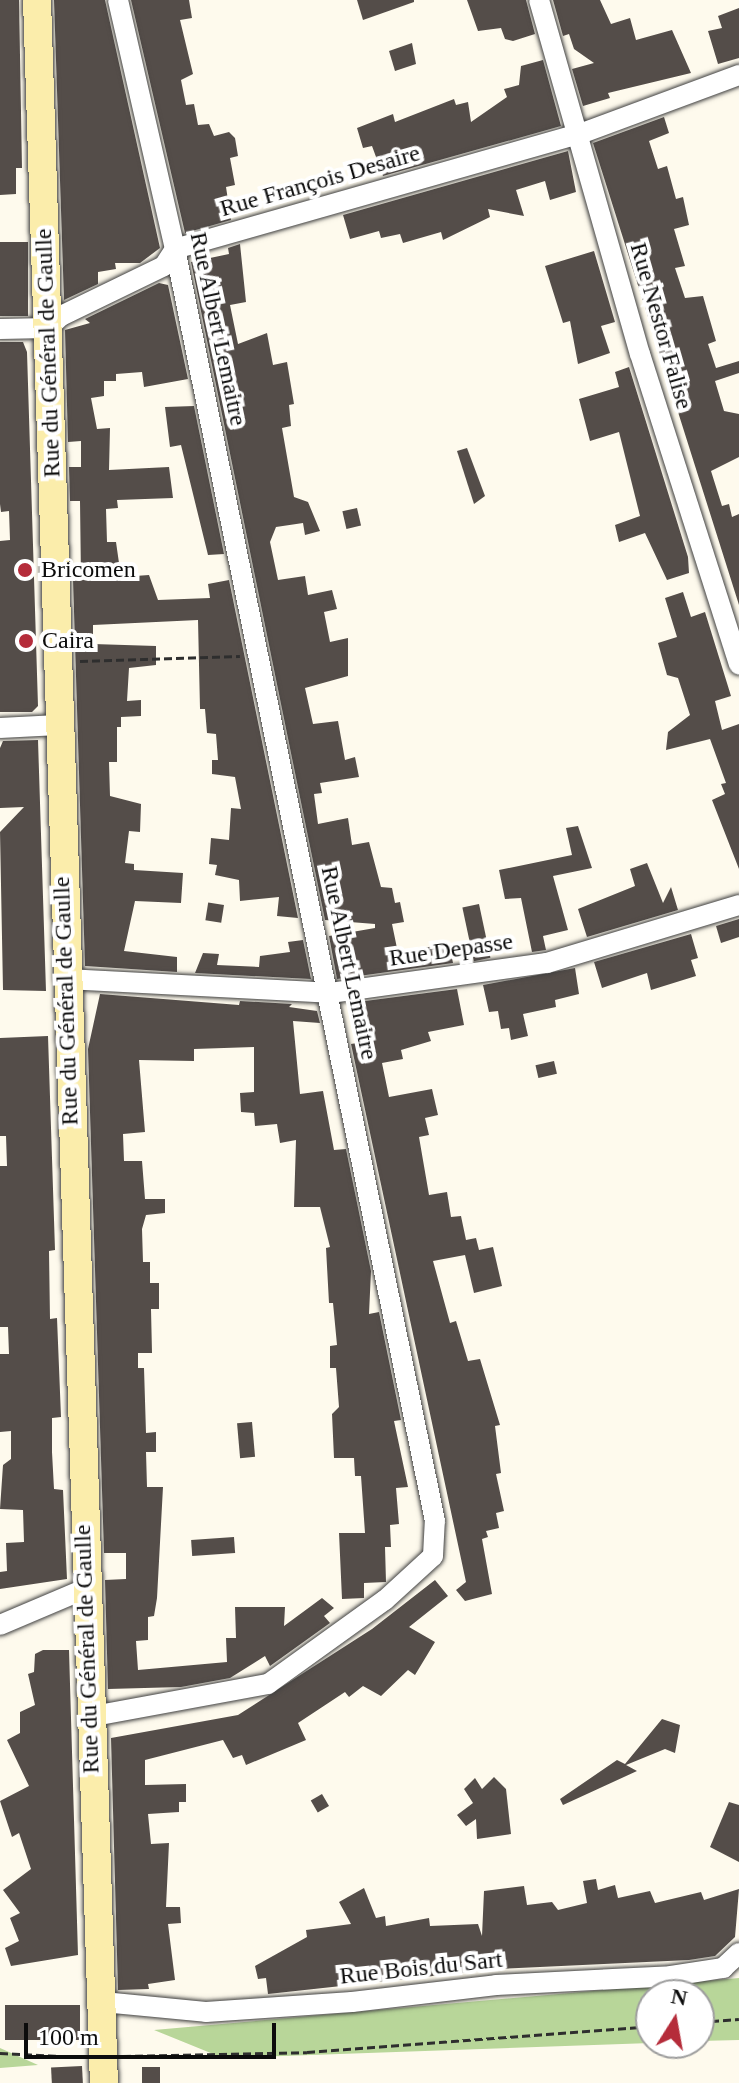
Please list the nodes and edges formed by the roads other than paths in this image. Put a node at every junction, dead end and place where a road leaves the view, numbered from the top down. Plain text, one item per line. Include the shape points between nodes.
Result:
1 (37, 0) edge
2 (118, 0) edge
3 (539, 0) edge
4 (739, 75) edge
5 (580, 134) junction
6 (175, 249) junction
7 (48, 328) junction
8 (0, 329) edge
9 (739, 665) edge
10 (58, 725) junction
11 (0, 728) edge
12 (739, 905) edge
13 (66, 979) junction
14 (330, 993) junction
15 (85, 1589) junction
16 (0, 1625) edge
17 (88, 1717) junction
18 (739, 1953) edge
19 (103, 2002) junction
20 (104, 2070) edge

1 - 7 main road, Rue du Général de Gaulle
2 - 6 street, Rue Albert Lemaitre
3 - 5 street, Rue Nestor Falise
4 - 5 street, Rue François Desaire
5 - 6 street, Rue François Desaire
5 - 9 street, Rue Nestor Falise via 640,354
6 - 7 street, Rue François Desaire via 164,266 61,316
6 - 14 street, Rue Albert Lemaitre
7 - 8 street
7 - 10 main road, Rue du Général de Gaulle
10 - 11 street
10 - 13 main road, Rue du Général de Gaulle
12 - 14 street, Rue Depasse via 547,963
13 - 14 street, Rue Depasse
13 - 15 main road, Rue du Général de Gaulle
14 - 17 street, Rue Albert Lemaitre via 435,1521 433,1556 385,1600 268,1684
15 - 16 street
15 - 17 main road, Rue du Général de Gaulle
17 - 19 main road, Rue du Général de Gaulle
18 - 19 street, Rue Bois du Sart via 723,1968 671,1976 496,1985 352,2002 206,2012
19 - 20 main road, Rue du Général de Gaulle

